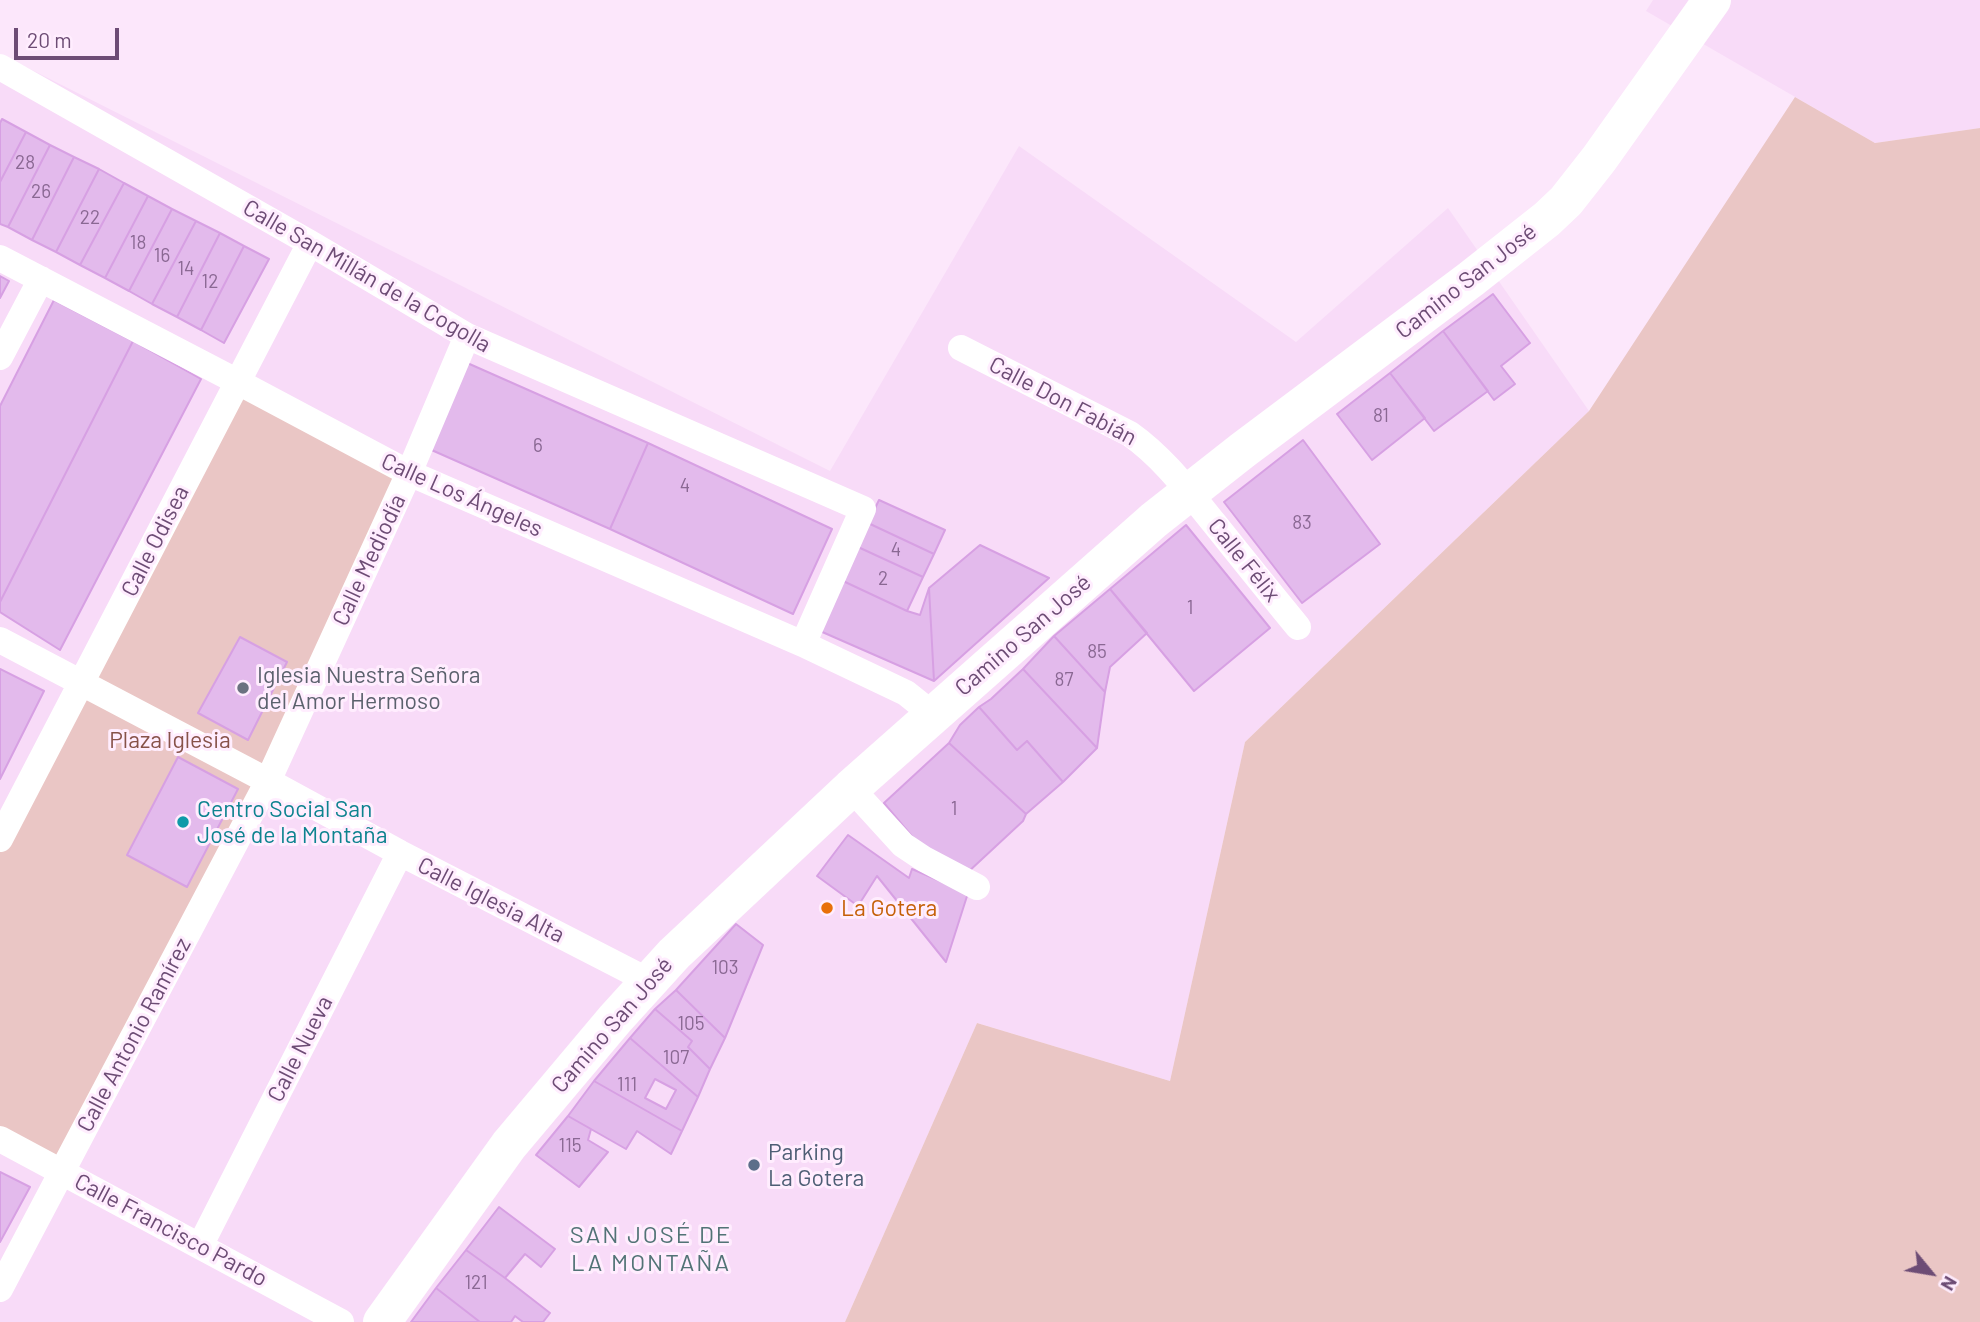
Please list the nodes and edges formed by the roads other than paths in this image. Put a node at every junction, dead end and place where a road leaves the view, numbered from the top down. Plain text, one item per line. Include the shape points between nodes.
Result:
1 (1712, 0) edge
2 (0, 67) edge
3 (310, 243) junction
4 (0, 258) edge
5 (41, 279) junction
6 (467, 336) junction
7 (961, 348) dead end
8 (0, 357) edge
9 (238, 382) junction
10 (409, 474) junction
11 (1189, 492) junction
12 (1298, 627) dead end
13 (0, 640) edge
14 (803, 644) junction
15 (82, 683) junction
16 (931, 716) junction
17 (268, 781) junction
18 (851, 788) junction
19 (0, 839) edge
20 (400, 853) junction
21 (977, 887) dead end
22 (649, 981) junction
23 (0, 1139) edge
24 (62, 1171) junction
25 (201, 1246) junction
26 (0, 1289) edge
27 (341, 1322) edge
28 (382, 1322) edge

1 - 11 main road, Camino San José via 1600,159 1547,219
2 - 3 street, Calle San Millán de la Cogolla
3 - 6 street, Calle San Millán de la Cogolla
3 - 9 street, Calle Odisea
4 - 5 street, Calle Los Ángeles
5 - 8 street
5 - 9 street, Calle Los Ángeles
6 - 10 street, Calle Mediodía
6 - 14 street, Calle San Millán de la Cogolla via 863,509
7 - 11 street, Calle Don Fabián via 1130,433 1161,458
9 - 10 street, Calle Los Ángeles
9 - 15 street, Calle Odisea
10 - 14 street, Calle Los Ángeles
10 - 17 street, Calle Mediodía
11 - 12 street, Calle Félix
11 - 16 main road, Camino San José
13 - 15 street, Calle Iglesia Alta
14 - 16 street, Calle Los Ángeles via 906,693
15 - 17 street, Calle Iglesia Alta
15 - 19 street, Calle Odisea
16 - 18 main road, Camino San José
17 - 20 street, Calle Iglesia Alta
17 - 24 street, Calle Antonio Ramírez
18 - 21 street via 903,845
18 - 22 main road, Camino San José
20 - 22 street, Calle Iglesia Alta
20 - 25 street, Calle Nueva
22 - 28 main road, Camino San José via 509,1145
23 - 24 street, Calle Francisco Pardo
24 - 25 street, Calle Francisco Pardo
24 - 26 street, Calle Antonio Ramírez
25 - 27 street, Calle Francisco Pardo

